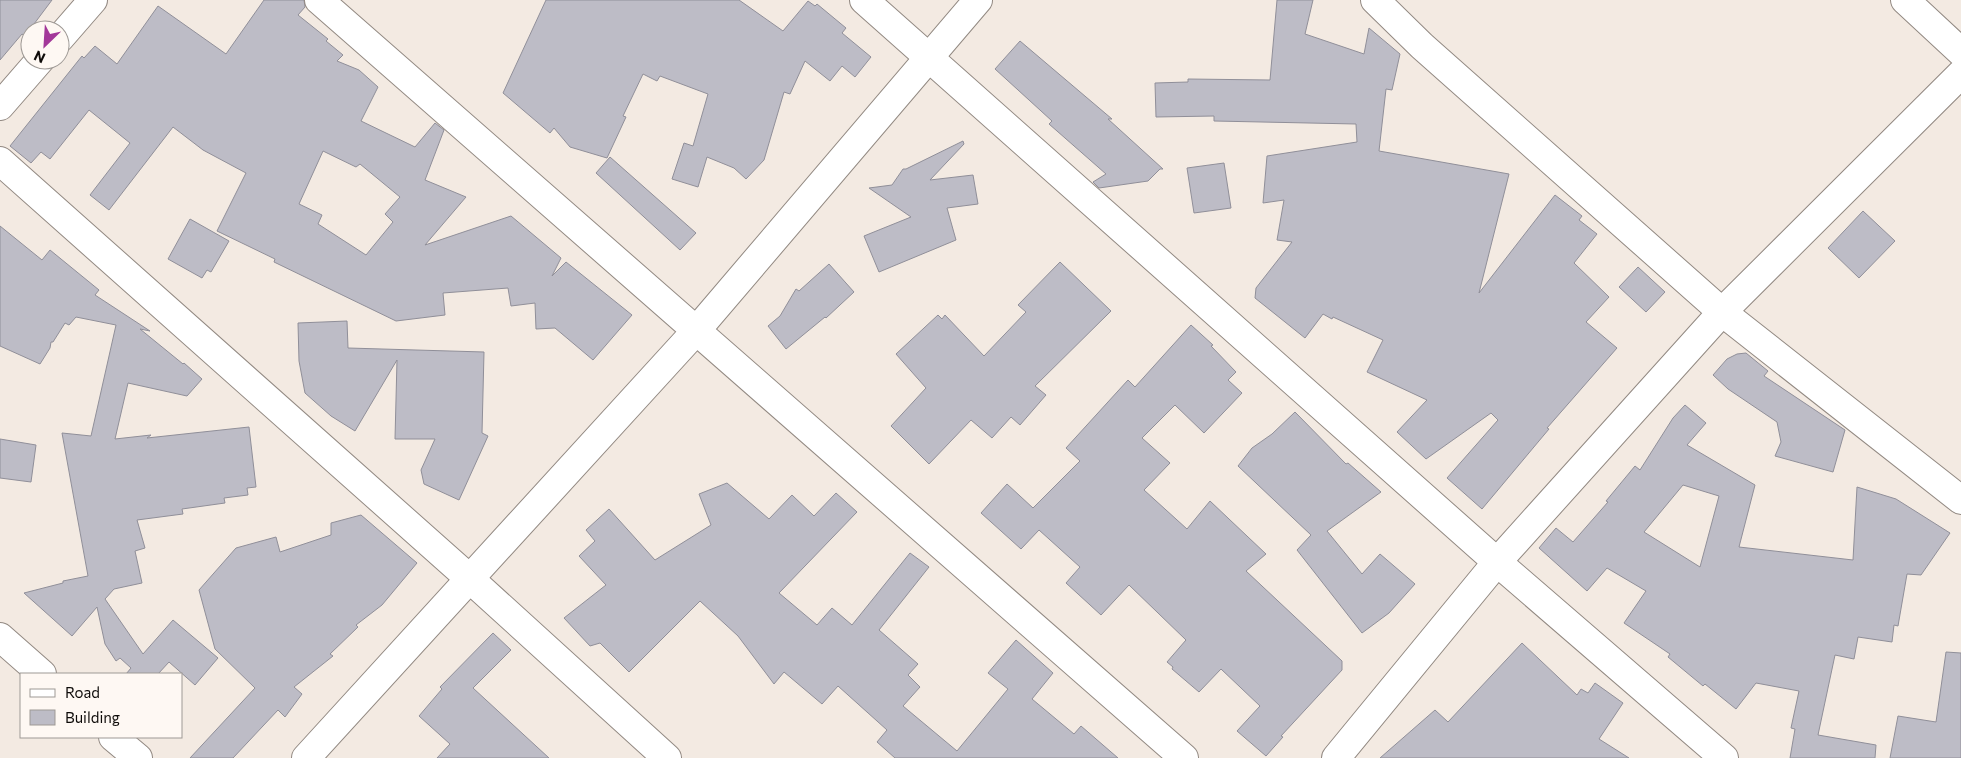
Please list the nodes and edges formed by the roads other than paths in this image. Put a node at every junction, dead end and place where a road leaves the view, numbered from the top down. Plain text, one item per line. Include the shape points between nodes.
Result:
1 (93, 0) edge
2 (319, 0) edge
3 (864, 0) edge
4 (978, 0) edge
5 (1375, 0) edge
6 (1905, 0) edge
7 (70, 26) edge
8 (1961, 52) edge
9 (928, 58) junction
10 (31, 70) edge
11 (1961, 74) edge
12 (0, 106) edge
13 (0, 161) edge
14 (1722, 312) junction
15 (695, 332) junction
16 (1961, 500) edge
17 (1497, 562) junction
18 (470, 578) junction
19 (0, 637) edge
20 (41, 673) edge
21 (114, 738) edge
22 (138, 758) edge
23 (306, 758) edge
24 (667, 758) edge
25 (1184, 758) edge
26 (1336, 758) edge
27 (1724, 758) edge

1 - 7 street
2 - 15 street
3 - 9 street
4 - 9 street
5 - 14 street via 1422,46
6 - 8 street
9 - 15 street
9 - 17 street
10 - 12 street
11 - 14 street
13 - 18 street
14 - 16 street
14 - 17 street
15 - 18 street
15 - 25 street
17 - 26 street
17 - 27 street
18 - 23 street
18 - 24 street
19 - 20 street
21 - 22 street

